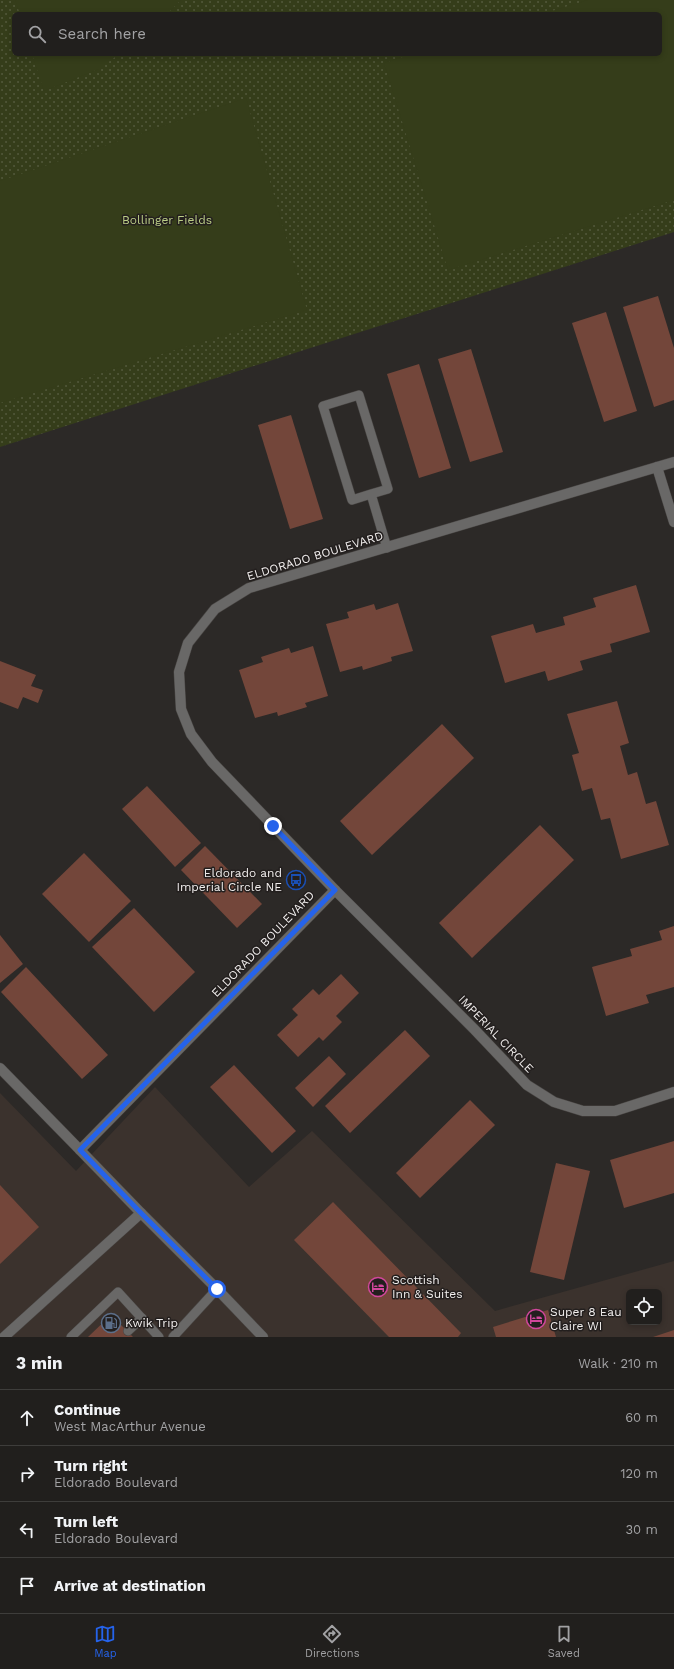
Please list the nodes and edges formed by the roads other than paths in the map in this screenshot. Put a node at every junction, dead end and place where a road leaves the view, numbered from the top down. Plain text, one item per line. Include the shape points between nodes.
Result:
1 (674, 462) edge
2 (657, 467) junction
3 (371, 494) junction
4 (674, 522) edge
5 (387, 548) junction
6 (335, 890) junction
7 (0, 1068) edge
8 (674, 1092) edge
9 (80, 1150) junction
10 (141, 1213) junction
11 (217, 1289) junction
12 (142, 1318) junction
13 (128, 1331) dead end
14 (157, 1336) edge
15 (4, 1337) edge
16 (71, 1337) edge
17 (173, 1337) edge
18 (263, 1337) edge

1 - 2 street, ELDORADO BOULEVARD
2 - 4 street
2 - 5 street, ELDORADO BOULEVARD
3 - 3 lane via 352,500 323,406 359,395 388,489
3 - 5 lane
5 - 6 street, ELDORADO BOULEVARD via 249,588 214,609 188,643 179,672 181,709 191,734 212,762
6 - 8 street, IMPERIAL CIRCLE via 527,1086 554,1102 583,1111 615,1110
6 - 9 street, ELDORADO BOULEVARD
7 - 9 street
9 - 10 street
10 - 11 street
10 - 15 street
11 - 17 lane
11 - 18 street
12 - 13 lane
12 - 14 lane
12 - 16 lane via 118,1292

